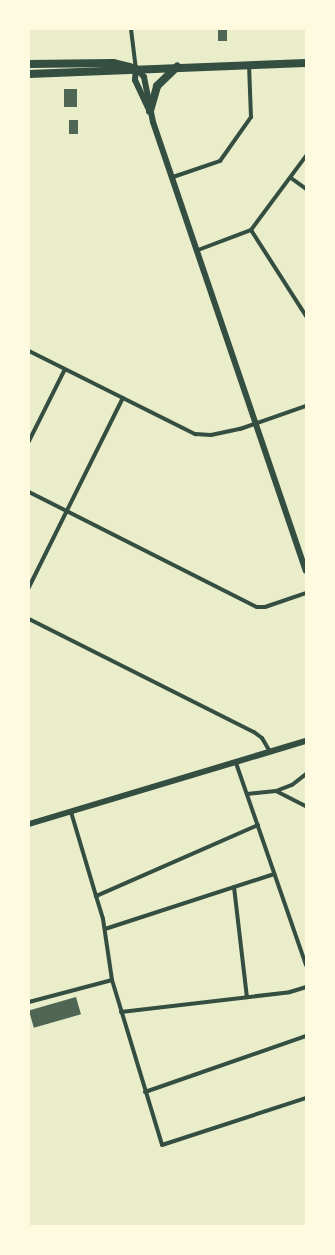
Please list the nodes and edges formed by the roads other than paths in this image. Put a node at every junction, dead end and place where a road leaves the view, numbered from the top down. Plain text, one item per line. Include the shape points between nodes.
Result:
1 (131, 29) edge
2 (306, 63) edge
3 (29, 64) edge
4 (249, 65) junction
5 (177, 67) junction
6 (136, 68) junction
7 (29, 74) edge
8 (150, 111) junction
9 (306, 156) edge
10 (173, 177) junction
11 (291, 178) junction
12 (306, 189) edge
13 (251, 230) junction
14 (198, 250) junction
15 (306, 316) edge
16 (29, 351) edge
17 (65, 369) junction
18 (122, 398) junction
19 (306, 406) edge
20 (256, 424) junction
21 (29, 441) edge
22 (29, 492) edge
23 (67, 511) junction
24 (306, 571) edge
25 (29, 587) edge
26 (306, 593) edge
27 (29, 619) edge
28 (306, 741) edge
29 (270, 752) junction
30 (236, 763) junction
31 (306, 774) edge
32 (276, 791) junction
33 (247, 794) junction
34 (304, 806) dead end
35 (71, 812) junction
36 (29, 824) edge
37 (258, 825) junction
38 (274, 874) junction
39 (234, 887) junction
40 (96, 896) junction
41 (105, 929) junction
42 (306, 965) edge
43 (112, 980) junction
44 (306, 987) edge
45 (247, 997) junction
46 (29, 1002) edge
47 (121, 1012) junction
48 (306, 1036) edge
49 (145, 1092) junction
50 (306, 1098) edge

1 - 6 street
2 - 4 main road
3 - 6 main road via 113,63
4 - 5 main road
4 - 10 street via 250,117 220,161
5 - 6 main road
5 - 8 main road via 157,86
6 - 7 main road via 113,72
6 - 8 street via 144,77
6 - 8 street via 134,80
8 - 10 street
9 - 11 street
10 - 14 street
11 - 12 street
11 - 13 street
13 - 14 street
13 - 15 street
14 - 20 street
16 - 17 street
17 - 18 street
17 - 21 street
18 - 20 street via 195,434 210,435
18 - 23 street
19 - 20 street
20 - 24 street
22 - 23 street
23 - 25 street
23 - 26 street via 257,607
27 - 29 street via 254,732 262,738
28 - 29 street
29 - 30 street
30 - 33 street
30 - 35 street
31 - 32 street via 292,785
32 - 33 street
32 - 34 street
33 - 37 street
35 - 36 street
35 - 40 street
37 - 38 street
37 - 40 street
38 - 39 street
38 - 42 street
39 - 41 street
39 - 45 street
40 - 41 street
41 - 43 street
43 - 46 street
43 - 47 street
44 - 45 street via 290,992
45 - 47 street
47 - 49 street
48 - 49 street
49 - 50 street via 162,1145

